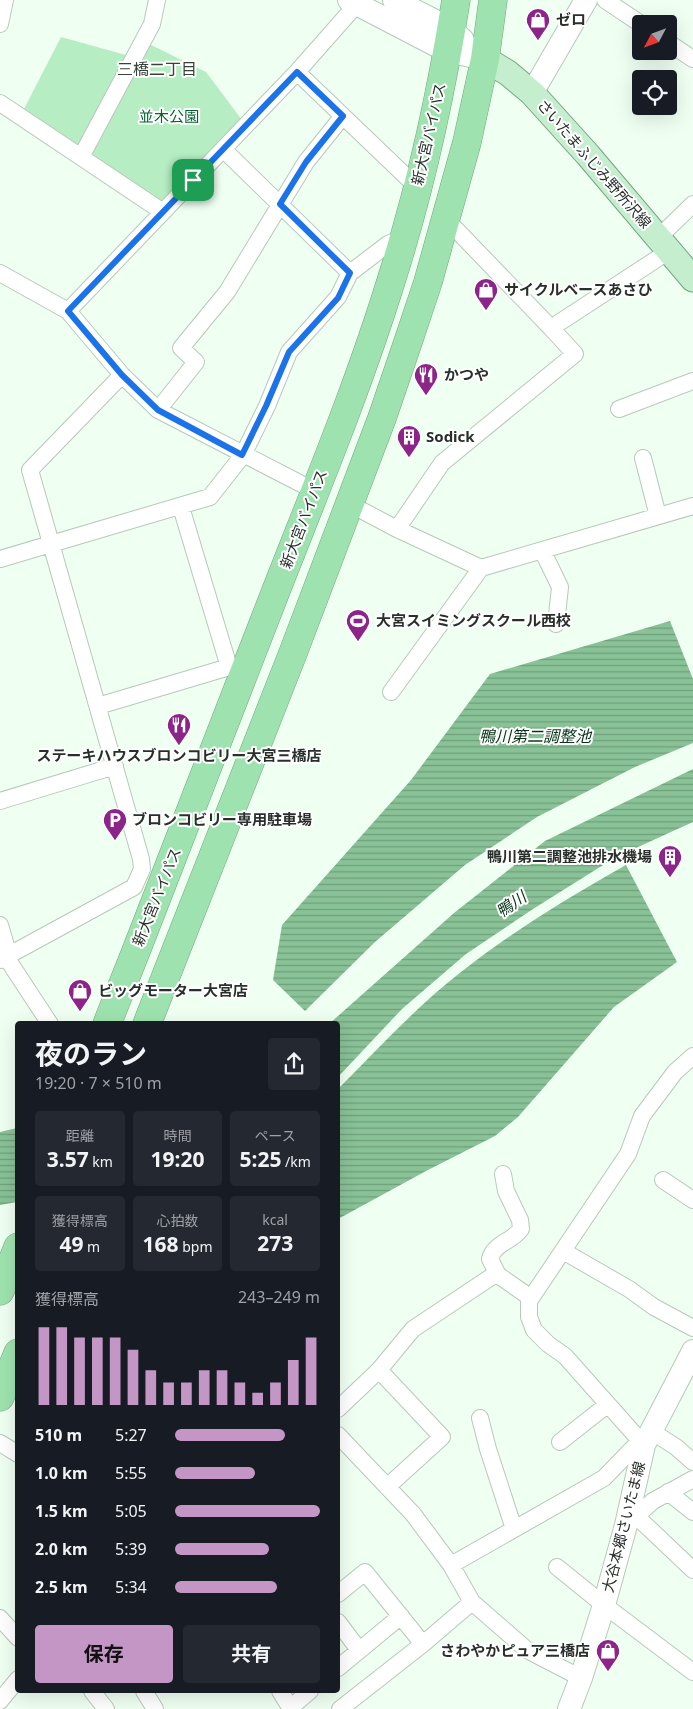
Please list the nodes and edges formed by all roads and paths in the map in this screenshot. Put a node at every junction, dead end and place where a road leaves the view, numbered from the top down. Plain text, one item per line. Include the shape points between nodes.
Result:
1 (5, 0) edge
2 (157, 0) edge
3 (394, 0) edge
4 (456, 0) edge
5 (493, 0) edge
6 (586, 0) edge
7 (605, 0) edge
8 (353, 2) edge
9 (632, 18) edge
10 (0, 24) edge
11 (449, 40) junction
12 (678, 49) edge
13 (485, 59) junction
14 (693, 59) edge
15 (297, 72) junction
16 (532, 93) junction
17 (0, 103) edge
18 (343, 116) junction
19 (223, 149) junction
20 (80, 157) junction
21 (417, 187) junction
22 (280, 204) junction
23 (693, 204) edge
24 (162, 212) junction
25 (446, 218) junction
26 (403, 238) junction
27 (663, 244) junction
28 (0, 273) edge
29 (350, 273) junction
30 (693, 279) edge
31 (68, 311) junction
32 (551, 328) junction
33 (122, 375) junction
34 (693, 380) edge
35 (619, 409) dead end
36 (158, 410) junction
37 (242, 455) junction
38 (643, 458) dead end
39 (315, 491) junction
40 (693, 506) edge
41 (181, 507) junction
42 (361, 510) dead end
43 (658, 516) junction
44 (396, 529) junction
45 (51, 544) junction
46 (542, 550) junction
47 (0, 559) edge
48 (481, 568) junction
49 (556, 624) dead end
50 (236, 672) junction
51 (391, 692) dead end
52 (98, 706) junction
53 (115, 766) junction
54 (0, 801) edge
55 (0, 925) edge
56 (5, 958) edge
57 (48, 1021) edge
58 (108, 1021) edge
59 (148, 1021) edge
60 (693, 1056) edge
61 (503, 1174) dead end
62 (662, 1180) dead end
63 (693, 1200) edge
64 (563, 1251) junction
65 (15, 1254) edge
66 (497, 1272) junction
67 (0, 1291) edge
68 (531, 1298) junction
69 (693, 1328) edge
70 (693, 1351) edge
71 (15, 1360) edge
72 (380, 1370) junction
73 (0, 1397) edge
74 (608, 1405) junction
75 (340, 1407) edge
76 (480, 1418) dead end
77 (648, 1438) junction
78 (340, 1439) edge
79 (560, 1442) dead end
80 (0, 1443) edge
81 (15, 1452) edge
82 (693, 1462) edge
83 (693, 1479) edge
84 (387, 1486) junction
85 (668, 1492) junction
86 (693, 1512) edge
87 (631, 1520) junction
88 (514, 1529) junction
89 (451, 1565) junction
90 (557, 1567) dead end
91 (693, 1570) edge
92 (340, 1592) edge
93 (472, 1602) junction
94 (604, 1605) junction
95 (401, 1616) junction
96 (0, 1618) edge
97 (340, 1625) edge
98 (15, 1635) edge
99 (423, 1644) junction
100 (359, 1650) junction
101 (340, 1666) edge
102 (693, 1672) edge
103 (581, 1678) junction
104 (15, 1683) edge
105 (94, 1693) edge
106 (145, 1693) edge
107 (281, 1693) edge
108 (308, 1693) edge
109 (0, 1701) edge
110 (290, 1708) edge
111 (572, 1708) edge
112 (106, 1709) edge
113 (156, 1709) edge
114 (340, 1709) edge

1 - 10 street
2 - 20 street via 152,24
3 - 11 main road
4 - 11 highway, 新大宮バイパス
5 - 13 highway
6 - 16 main road
7 - 9 street
8 - 11 main road
8 - 15 street
11 - 13 main road
11 - 21 highway, 新大宮バイパス
12 - 14 street
13 - 16 main road, さいたまふじみ野所沢線
13 - 25 highway
15 - 18 street
15 - 19 street
16 - 27 main road, さいたまふじみ野所沢線
17 - 20 street
18 - 21 street
18 - 22 street via 306,162
19 - 22 street
19 - 24 street
20 - 24 street
21 - 26 highway, 新大宮バイパス
22 - 29 street
22 - 36 street via 226,292 181,348 196,362
23 - 27 street
24 - 31 street
25 - 32 street
25 - 59 highway via 382,418
26 - 29 street via 388,244
26 - 39 highway, 新大宮バイパス via 376,329
27 - 30 main road, さいたまふじみ野所沢線
27 - 32 street
28 - 31 street
29 - 37 street via 338,298 289,352
31 - 33 street
32 - 44 street via 575,354 442,463
33 - 36 street
33 - 45 street via 30,470
34 - 35 street
36 - 37 street
37 - 39 street
37 - 41 street via 210,498
38 - 43 street
39 - 50 highway, 新大宮バイパス
40 - 43 street
41 - 45 street
41 - 50 street
42 - 44 street
43 - 46 street
44 - 48 street
45 - 47 street
45 - 52 street
46 - 48 street
46 - 49 street via 560,587
48 - 51 street
50 - 52 street
50 - 58 highway, 新大宮バイパス
52 - 53 street
53 - 54 street
53 - 56 street via 141,859 142,869 134,887
55 - 56 street
56 - 57 street
60 - 64 street via 675,1072 642,1116 628,1154
61 - 66 street via 522,1229 492,1252 490,1259
62 - 63 street
64 - 68 street
64 - 69 street
65 - 67 highway
66 - 68 street
66 - 72 street via 413,1329
68 - 74 street via 529,1317 534,1330 565,1356
70 - 77 main road, 大谷本郷さいたま線
71 - 73 highway
72 - 75 street
72 - 84 street via 442,1437
74 - 77 street
74 - 79 street
76 - 88 street
77 - 82 street via 676,1447
77 - 87 main road, 大谷本郷さいたま線
77 - 88 street via 633,1448 604,1478
78 - 84 street
80 - 81 street
83 - 85 street
84 - 89 street via 413,1514
85 - 86 street
85 - 87 street
87 - 91 street
87 - 94 main road, 大谷本郷さいたま線
88 - 89 street
89 - 93 street
90 - 94 street
92 - 95 street via 365,1572
93 - 99 street
93 - 103 street via 527,1650
94 - 102 street
94 - 103 main road, 大谷本郷さいたま線
95 - 99 street
95 - 100 street
96 - 98 street
97 - 100 street
99 - 114 street
100 - 101 street
103 - 111 main road, 大谷本郷さいたま線
104 - 109 street
105 - 112 street
106 - 113 street
107 - 110 street
108 - 110 street

